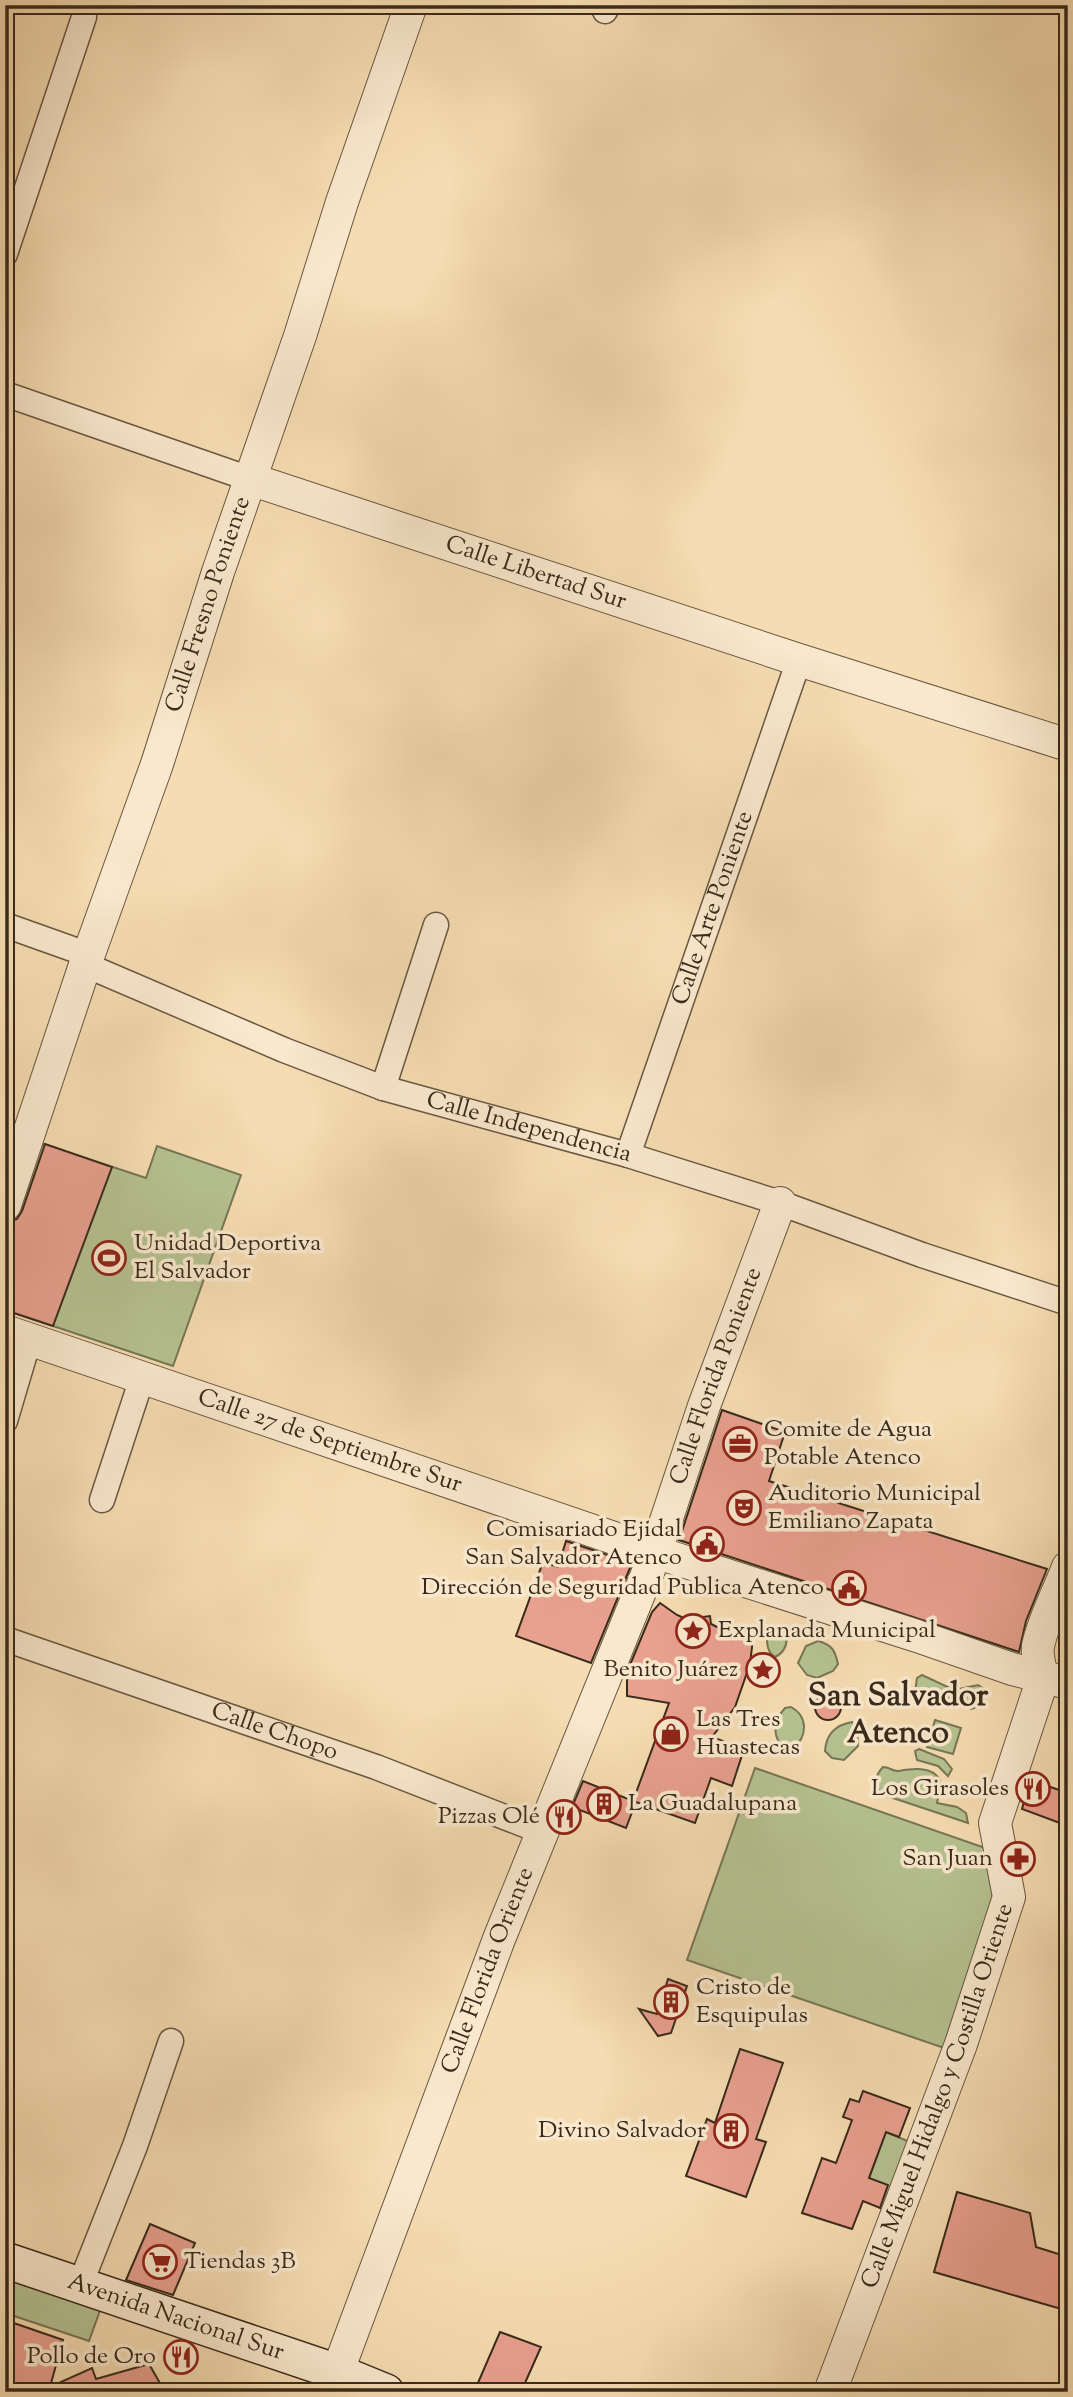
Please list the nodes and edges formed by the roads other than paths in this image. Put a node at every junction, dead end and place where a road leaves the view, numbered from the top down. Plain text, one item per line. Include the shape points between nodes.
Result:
1 (411, 5) edge
2 (84, 17) dead end
3 (5, 254) edge
4 (5, 394) edge
5 (250, 480) junction
6 (799, 660) junction
7 (1068, 746) edge
8 (5, 925) edge
9 (436, 925) dead end
10 (86, 962) junction
11 (383, 1088) junction
12 (15, 1142) edge
13 (628, 1155) junction
14 (780, 1203) junction
15 (5, 1205) edge
16 (1068, 1303) edge
17 (17, 1335) edge
18 (142, 1378) junction
19 (5, 1421) edge
20 (102, 1500) dead end
21 (655, 1552) junction
22 (1068, 1567) edge
23 (5, 1639) edge
24 (1055, 1679) edge
25 (543, 1832) junction
26 (171, 2041) dead end
27 (5, 2260) edge
28 (80, 2285) junction
29 (333, 2382) edge
30 (386, 2392) edge
31 (830, 2392) edge

1 - 5 street, Calle Fresno Poniente
2 - 3 street
4 - 5 street, Calle Libertad Sur
5 - 6 street, Calle Libertad Sur
5 - 10 street, Calle Fresno Poniente
6 - 7 street, Calle Libertad Sur
6 - 13 street, Calle Arte Poniente
8 - 10 street, Calle Independencia via 78,951
9 - 11 street
10 - 11 street, Calle Independencia via 284,1050
10 - 12 street, Calle Fresno Poniente
11 - 13 street, Calle Independencia
12 - 15 street, Calle Fresno Poniente
13 - 14 street, Calle Independencia
14 - 16 street, Calle Independencia
14 - 21 street, Calle Florida Poniente
17 - 18 street, Calle 27 de Septiembre Sur
17 - 19 street
18 - 20 street
18 - 21 street, Calle 27 de Septiembre Sur
21 - 24 street, Calle 27 de Septiembre Sur
21 - 25 street, Calle Florida Oriente
22 - 24 street, Calle Miguel Hidalgo y Costilla Oriente via 1038,1647 1038,1663
23 - 25 street, Calle Chopo via 376,1767
24 - 31 street, Calle Miguel Hidalgo y Costilla Oriente via 1041,1684 995,1823 1009,1897 961,2044
25 - 29 street, Calle Florida Oriente
26 - 28 street
27 - 28 main road, Avenida Nacional Sur
28 - 29 main road, Avenida Nacional Sur
29 - 30 main road, Avenida Nacional Sur

